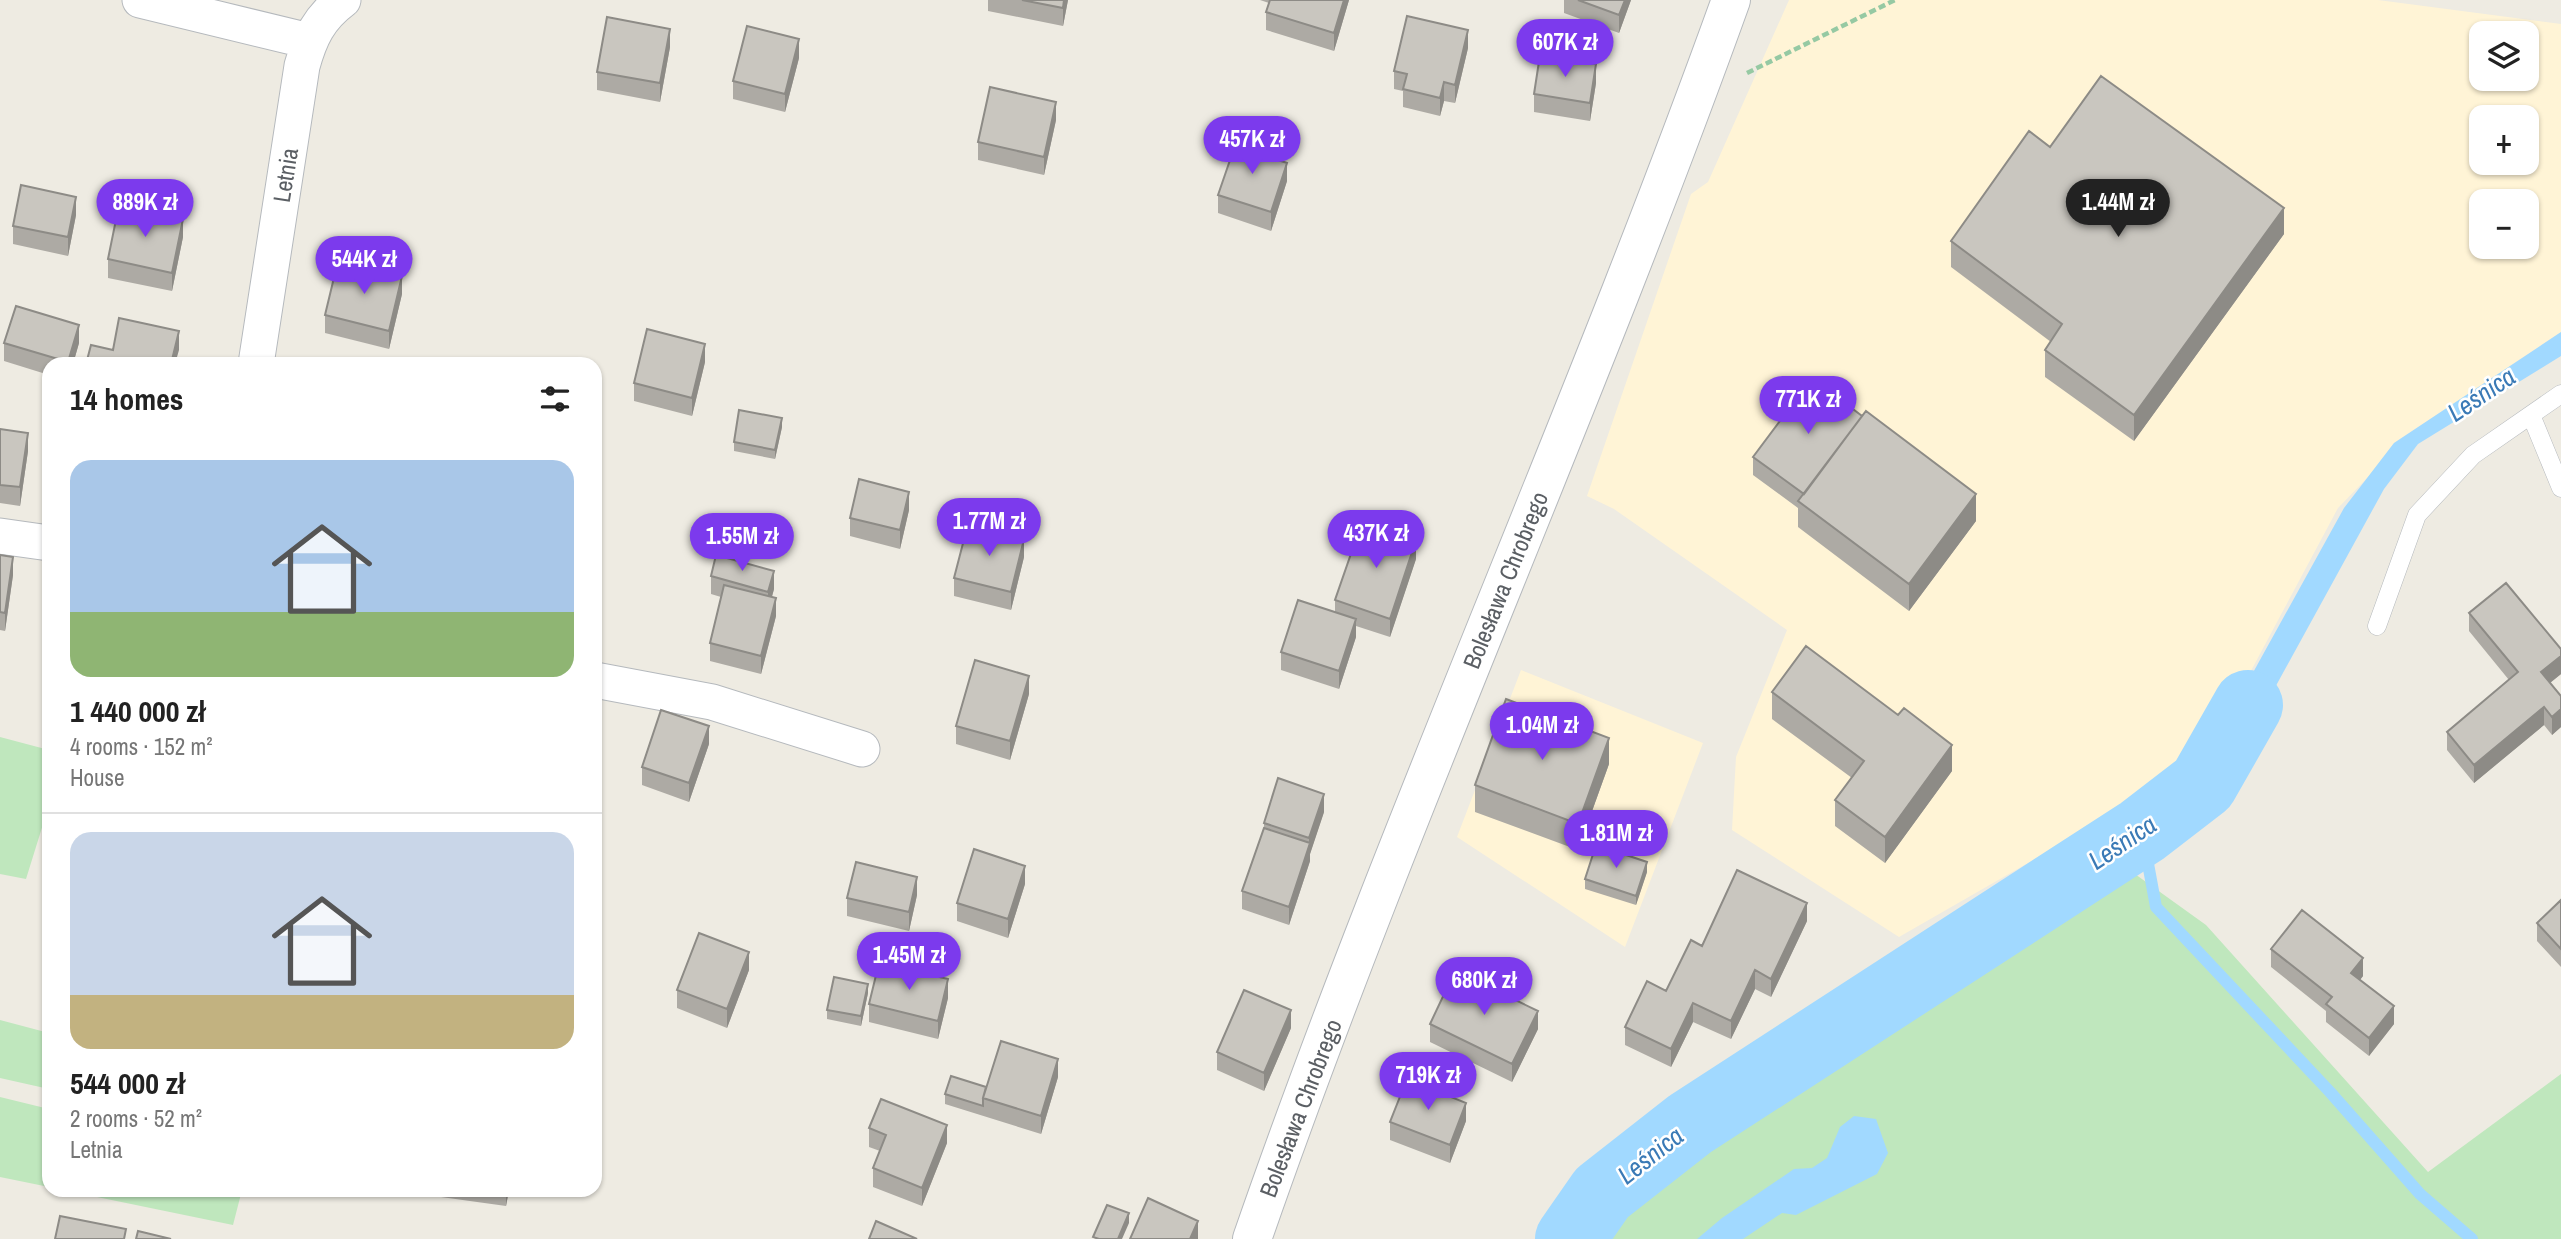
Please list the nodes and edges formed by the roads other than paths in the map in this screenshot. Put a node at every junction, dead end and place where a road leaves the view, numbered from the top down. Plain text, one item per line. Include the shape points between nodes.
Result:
1 (140, 0) edge
2 (343, 0) edge
3 (1731, 0) edge
4 (309, 41) junction
5 (258, 357) edge
6 (2561, 394) edge
7 (2531, 415) junction
8 (2561, 488) edge
9 (0, 536) edge
10 (42, 541) edge
11 (2377, 626) dead end
12 (602, 681) edge
13 (862, 749) dead end
14 (1252, 1239) edge

1 - 4 street
2 - 4 street, Letnia via 318,24
3 - 14 street, Bolesława Chrobrego via 1512,566 1424,779
4 - 5 street, Letnia
6 - 7 lane
7 - 8 lane
7 - 11 lane via 2473,455 2417,515
9 - 10 street
12 - 13 street via 712,702

